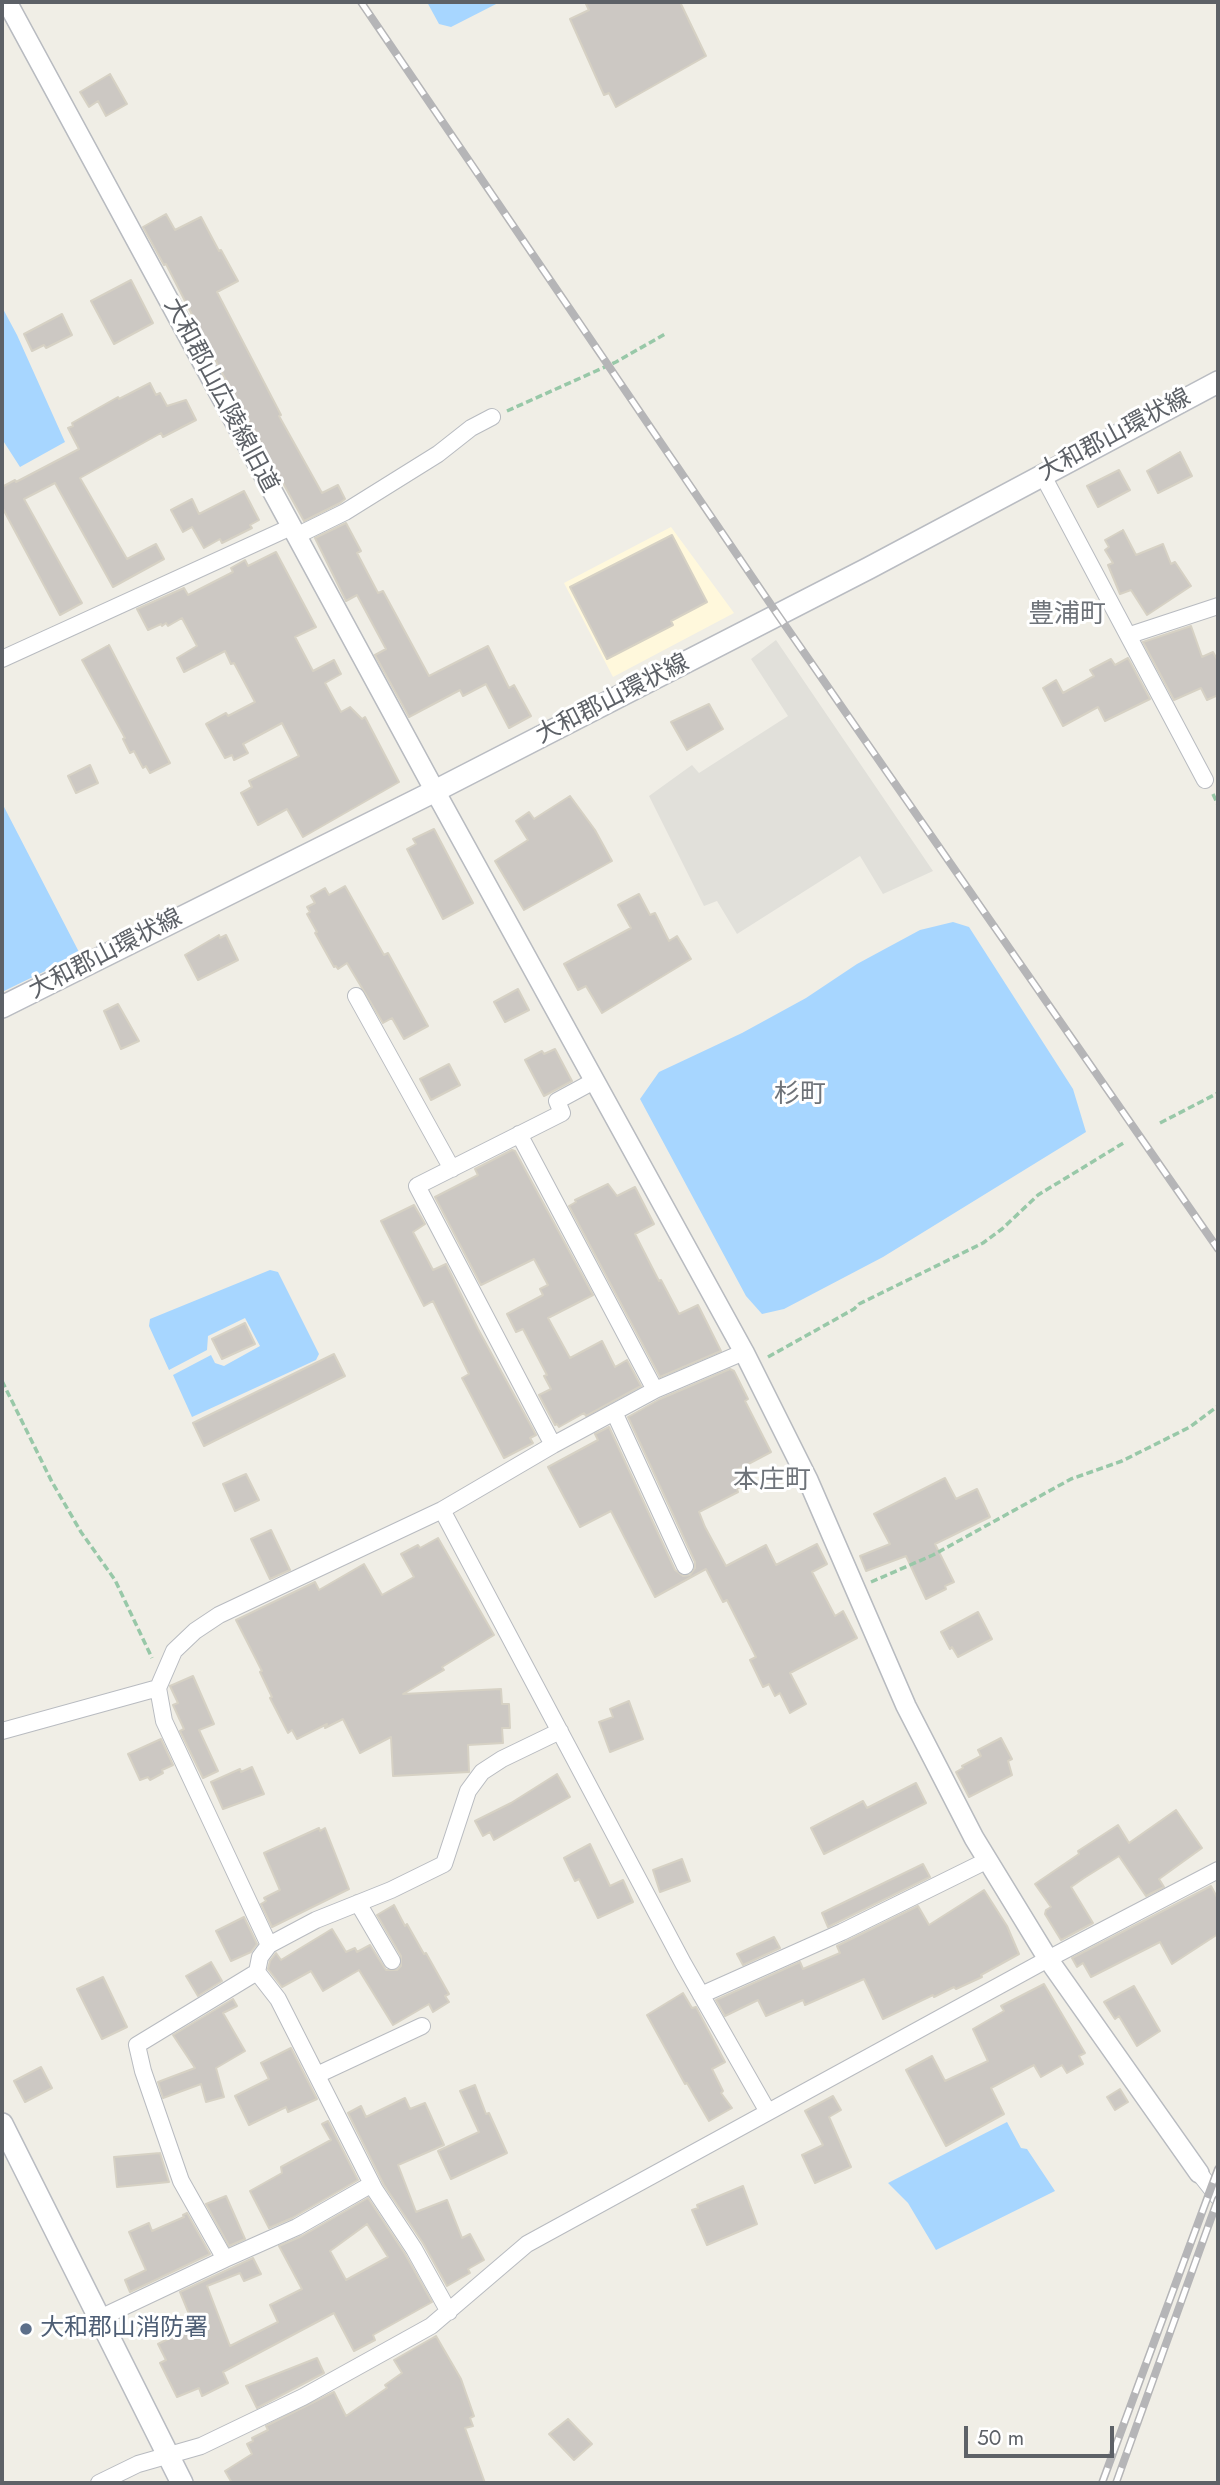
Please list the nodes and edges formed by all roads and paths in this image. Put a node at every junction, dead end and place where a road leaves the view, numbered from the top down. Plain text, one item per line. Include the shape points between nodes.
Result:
1 (6, 2) edge
2 (665, 334) dead end
3 (1218, 382) edge
4 (492, 417) joint
5 (1042, 474) junction
6 (294, 531) junction
7 (1218, 606) edge
8 (1130, 635) junction
9 (2, 659) edge
10 (1205, 780) dead end
11 (435, 791) junction
12 (356, 996) dead end
13 (2, 1007) edge
14 (594, 1081) junction
15 (1218, 1093) edge
16 (1160, 1123) dead end
17 (519, 1134) junction
18 (1125, 1142) dead end
19 (452, 1168) junction
20 (748, 1359) junction
21 (2, 1381) edge
22 (655, 1390) junction
23 (1218, 1406) edge
24 (614, 1412) junction
25 (553, 1445) junction
26 (442, 1510) junction
27 (685, 1566) dead end
28 (857, 1588) junction
29 (160, 1683) junction
30 (2, 1731) edge
31 (560, 1731) junction
32 (988, 1860) junction
33 (1218, 1870) edge
34 (358, 1903) junction
35 (269, 1945) junction
36 (1048, 1959) junction
37 (392, 1961) dead end
38 (257, 1972) junction
39 (701, 1995) junction
40 (422, 2026) dead end
41 (317, 2075) junction
42 (768, 2112) junction
43 (2, 2124) edge
44 (1199, 2173) joint
45 (372, 2184) junction
46 (1218, 2197) edge
47 (225, 2259) junction
48 (449, 2312) junction
49 (100, 2318) junction
50 (167, 2454) junction
51 (99, 2483) edge
52 (182, 2483) edge

1 - 6 street, 大和郡山広陵線旧道
2 - 4 path via 616,362
3 - 5 main road, 大和郡山環状線
4 - 6 street via 345,512
5 - 8 street
5 - 11 main road, 大和郡山環状線
6 - 9 street
6 - 11 street, 大和郡山広陵線旧道
7 - 8 street
8 - 10 street
11 - 13 main road, 大和郡山環状線
11 - 14 street, 大和郡山広陵線旧道
12 - 19 street
14 - 17 street via 557,1101 562,1113
14 - 20 street, 大和郡山広陵線旧道
15 - 16 path
17 - 19 street
17 - 22 street
18 - 20 path via 1038,1195 983,1243
19 - 25 street via 417,1186
20 - 22 street
20 - 28 street, 大和郡山広陵線旧道
21 - 29 path via 52,1482 115,1580
22 - 24 street
23 - 28 path via 1190,1427 1122,1461 1071,1479 933,1555
24 - 25 street
24 - 27 street
25 - 26 street
26 - 29 street via 219,1615 174,1651
26 - 31 street
28 - 32 street, 大和郡山広陵線旧道 via 906,1706
29 - 30 street
29 - 35 street via 164,1721
31 - 34 street via 482,1772 468,1791 444,1864
31 - 39 street
32 - 36 street, 大和郡山広陵線旧道
32 - 39 street
33 - 36 street
34 - 35 street
34 - 37 street
35 - 38 street
36 - 42 street
36 - 44 street, 大和郡山広陵線旧道
38 - 41 street via 278,1999
38 - 47 street via 137,2045 181,2181
39 - 42 street
40 - 41 street
41 - 45 street
42 - 48 street via 527,2244
43 - 49 main road
44 - 46 street
45 - 47 street via 297,2227
45 - 48 street
47 - 49 street
48 - 50 street via 303,2397 201,2446
49 - 50 main road
50 - 51 street
50 - 52 main road

